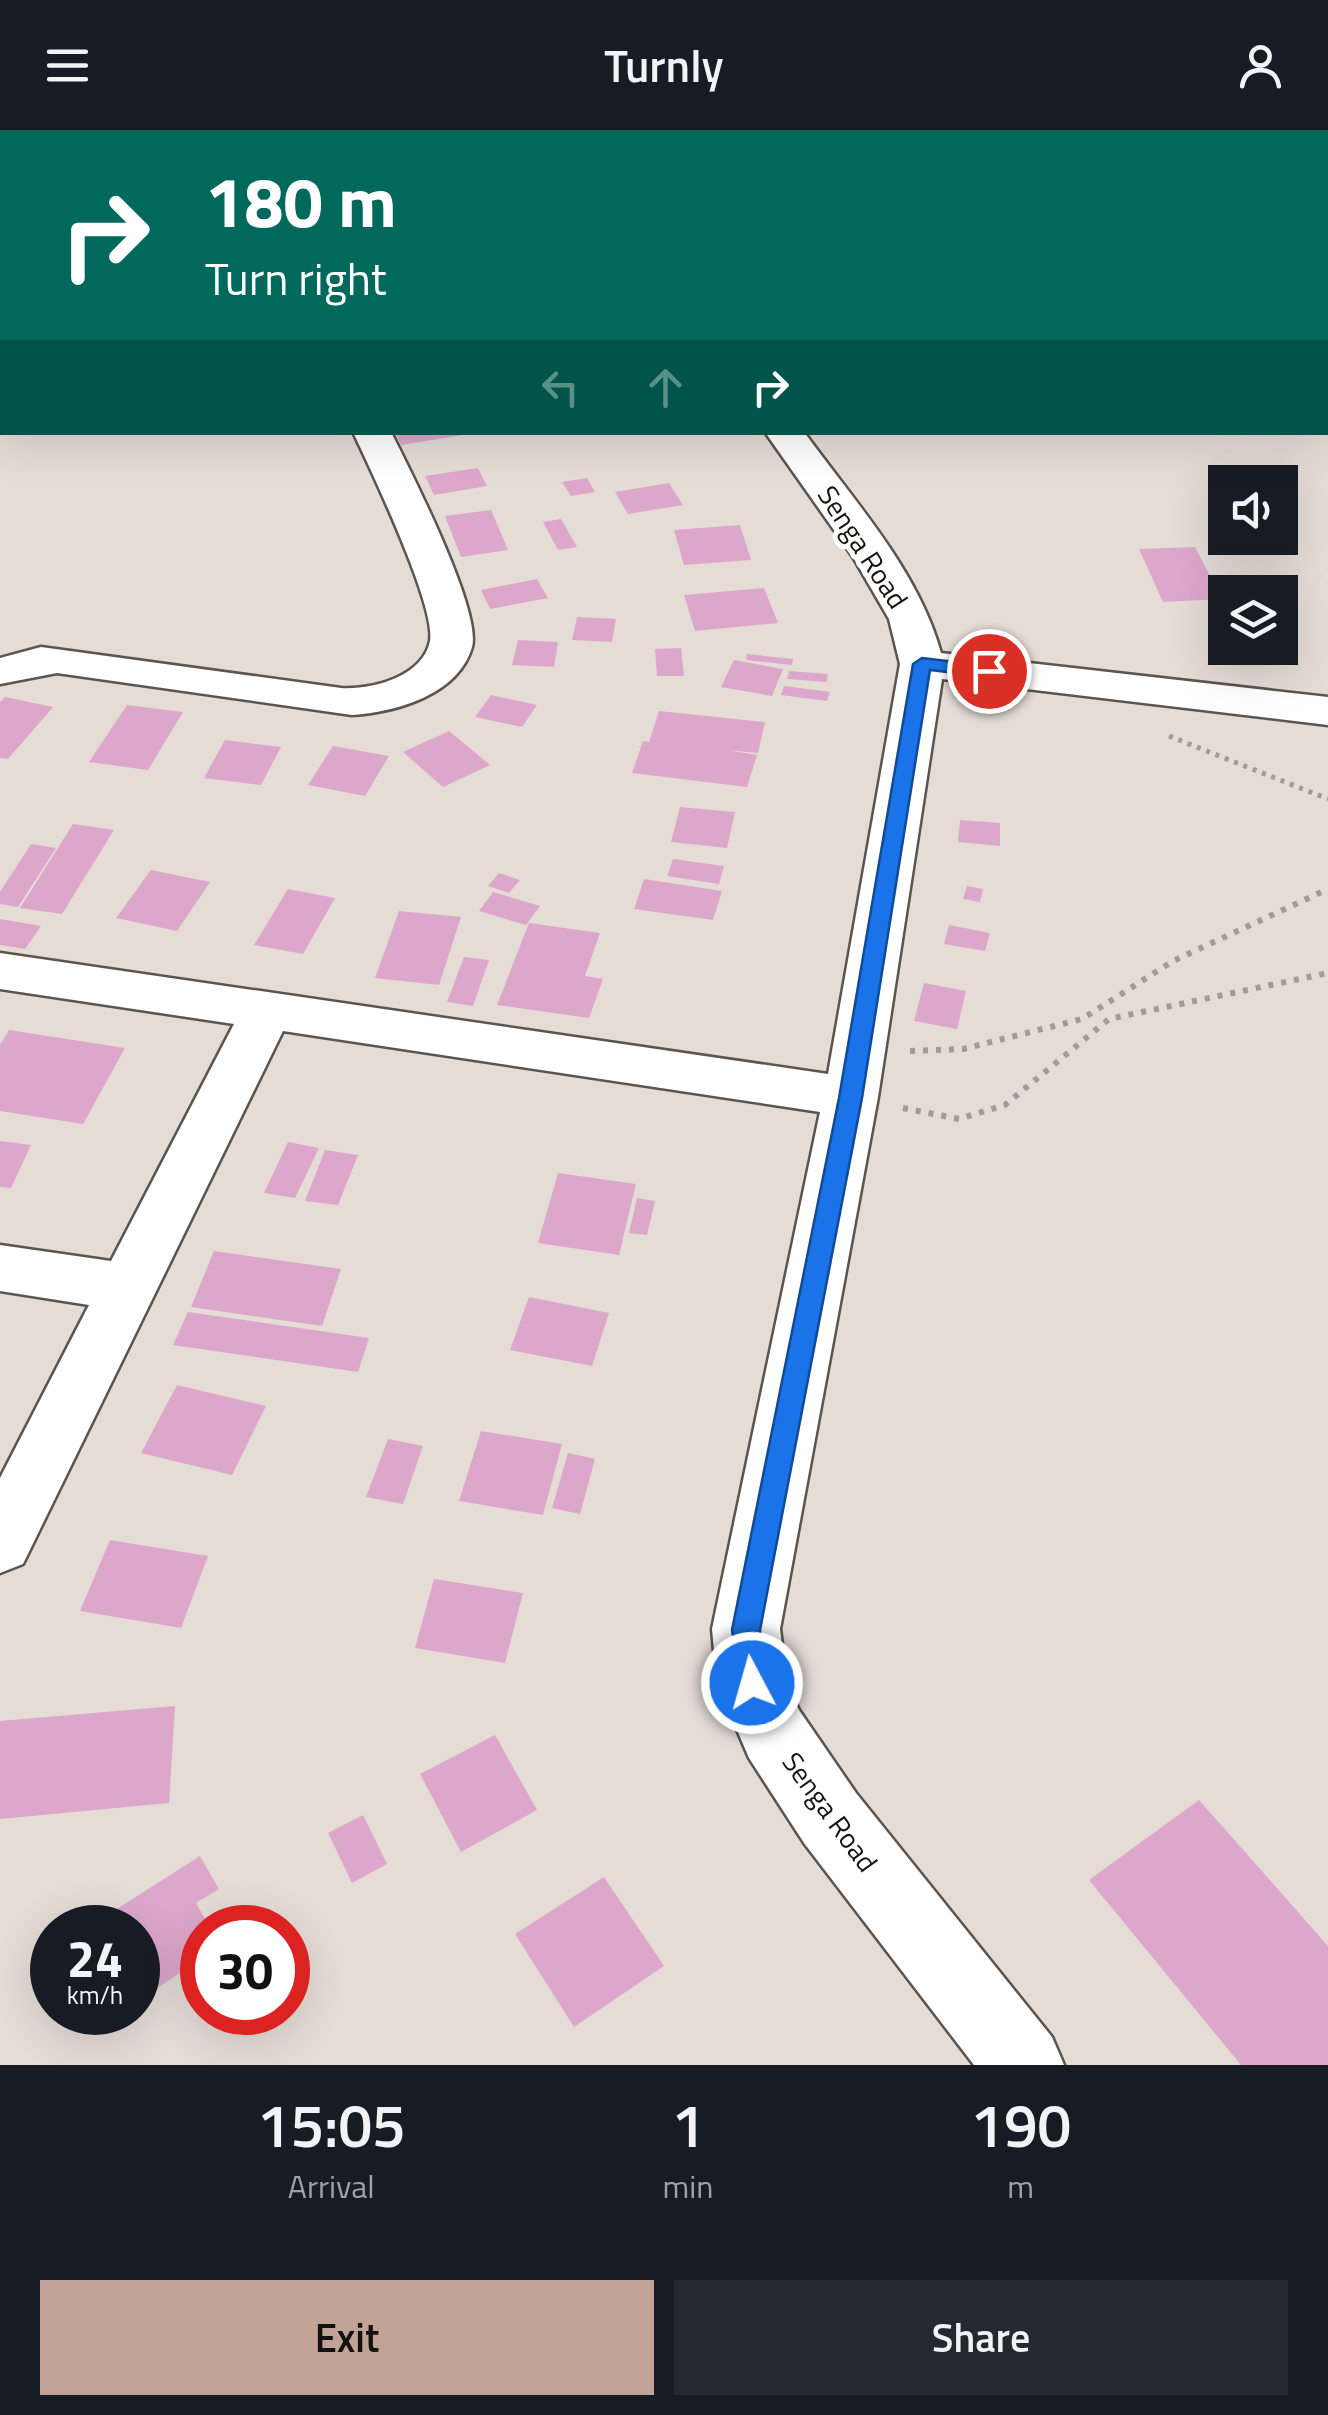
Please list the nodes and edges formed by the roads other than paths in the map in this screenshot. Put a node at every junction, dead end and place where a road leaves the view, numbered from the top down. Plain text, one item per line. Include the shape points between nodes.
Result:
1 (373, 435) edge
2 (786, 435) edge
3 (922, 664) junction
4 (0, 671) edge
5 (1328, 711) edge
6 (0, 972) edge
7 (266, 1012) junction
8 (855, 1075) junction
9 (0, 1268) edge
10 (128, 1287) junction
11 (0, 1544) edge
12 (1024, 2065) edge

1 - 4 street via 413,517 452,628 446,658 430,674 392,694 353,702 57,660
2 - 3 street, Senga Road via 873,556 910,619
3 - 5 street
3 - 8 street, Senga Road
6 - 7 street
7 - 8 street
7 - 10 street
8 - 12 street, Senga Road via 746,1630 752,1683 774,1734 830,1818
9 - 10 street
10 - 11 street

